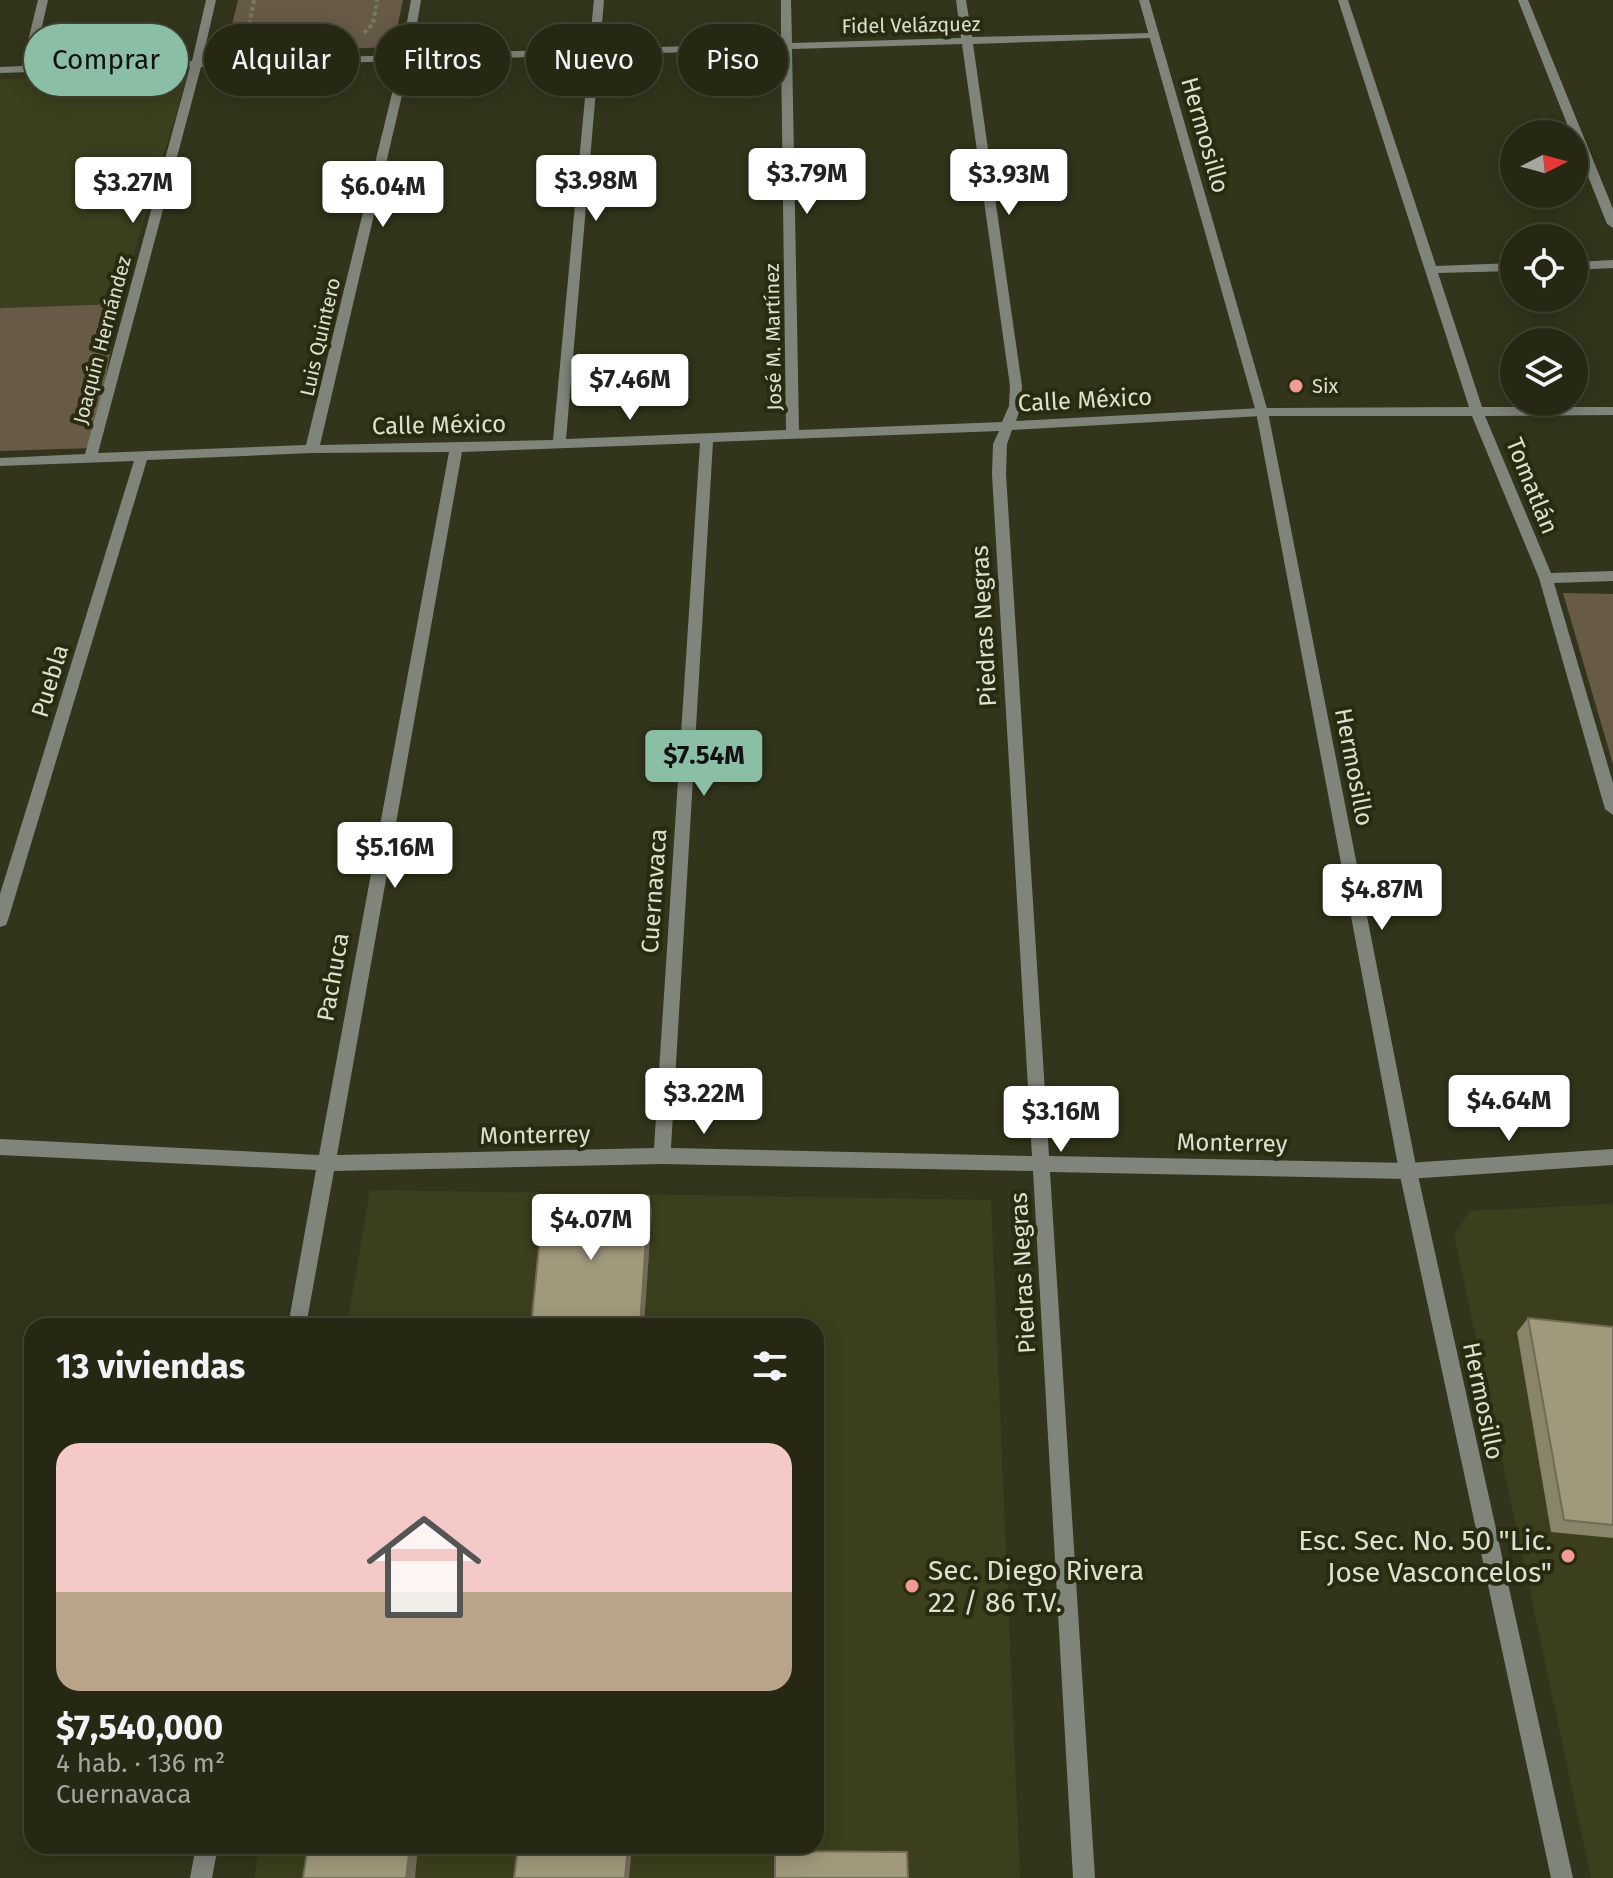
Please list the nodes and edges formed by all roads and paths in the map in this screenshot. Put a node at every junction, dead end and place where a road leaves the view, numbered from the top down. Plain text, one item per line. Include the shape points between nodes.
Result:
1 (43, 0) edge
2 (211, 0) edge
3 (254, 0) edge
4 (377, 0) edge
5 (416, 0) edge
6 (599, 0) edge
7 (786, 0) edge
8 (961, 0) edge
9 (1144, 0) edge
10 (1343, 0) edge
11 (1523, 0) edge
12 (37, 24) edge
13 (250, 24) edge
14 (412, 24) edge
15 (596, 24) edge
16 (786, 24) edge
17 (359, 34) edge
18 (1151, 35) junction
19 (965, 42) junction
20 (788, 46) edge
21 (375, 58) edge
22 (188, 65) edge
23 (196, 65) junction
24 (24, 69) edge
25 (0, 70) edge
26 (397, 96) edge
27 (589, 96) edge
28 (787, 96) edge
29 (1613, 224) edge
30 (1613, 264) edge
31 (1588, 265) edge
32 (1500, 268) edge
33 (1431, 270) junction
34 (1477, 411) junction
35 (1613, 411) edge
36 (1262, 412) junction
37 (1005, 426) junction
38 (793, 433) junction
39 (707, 438) junction
40 (559, 443) junction
41 (456, 448) junction
42 (312, 449) junction
43 (142, 455) junction
44 (90, 458) junction
45 (0, 462) edge
46 (1613, 576) edge
47 (1546, 578) junction
48 (1613, 809) edge
49 (0, 920) edge
50 (0, 1147) edge
51 (662, 1156) junction
52 (1613, 1157) edge
53 (1040, 1162) junction
54 (325, 1163) junction
55 (1408, 1171) junction
56 (298, 1318) edge
57 (206, 1854) edge
58 (201, 1878) edge
59 (1084, 1878) edge
60 (1562, 1878) edge

1 - 12 street
2 - 23 street, Joaquín Hernández
3 - 13 path
4 - 17 path via 371,28
5 - 14 street, Luis Quintero
6 - 15 street
7 - 16 street, José M. Martínez
8 - 19 street, Piedras Negras
9 - 18 street, Hermosillo
10 - 33 street, Tomatlán
11 - 29 street
18 - 19 street, Fidel Velázquez
18 - 36 street, Hermosillo
19 - 20 street, Fidel Velázquez
19 - 37 street, Piedras Negras via 1016,386 1015,406
21 - 23 street, Fidel Velázquez
22 - 23 street, Fidel Velázquez
23 - 44 street, Joaquín Hernández
24 - 25 street, Fidel Velázquez
26 - 42 street, Luis Quintero
27 - 40 street
28 - 38 street, José M. Martínez
30 - 31 street
32 - 33 street
33 - 34 street, Tomatlán
34 - 35 street, Calle México
34 - 36 street, Calle México
34 - 47 street, Tomatlán
36 - 37 street, Calle México
36 - 55 street, Hermosillo
37 - 38 street, Calle México
37 - 53 street, Piedras Negras via 999,474
38 - 39 street, Calle México
39 - 40 street, Calle México
39 - 51 street, Cuernavaca
40 - 41 street, Calle México
41 - 42 street, Calle México
41 - 54 street, Pachuca
42 - 43 street, Calle México
43 - 44 street, Calle México
43 - 49 street, Puebla
44 - 45 street, Calle México
46 - 47 street
47 - 48 street, Tomatlán
50 - 54 street, Monterrey
51 - 53 street, Monterrey
51 - 54 street, Monterrey
52 - 55 street, Monterrey
53 - 55 street, Monterrey
53 - 59 street, Piedras Negras
54 - 56 street, Pachuca
55 - 60 street, Hermosillo
57 - 58 street

